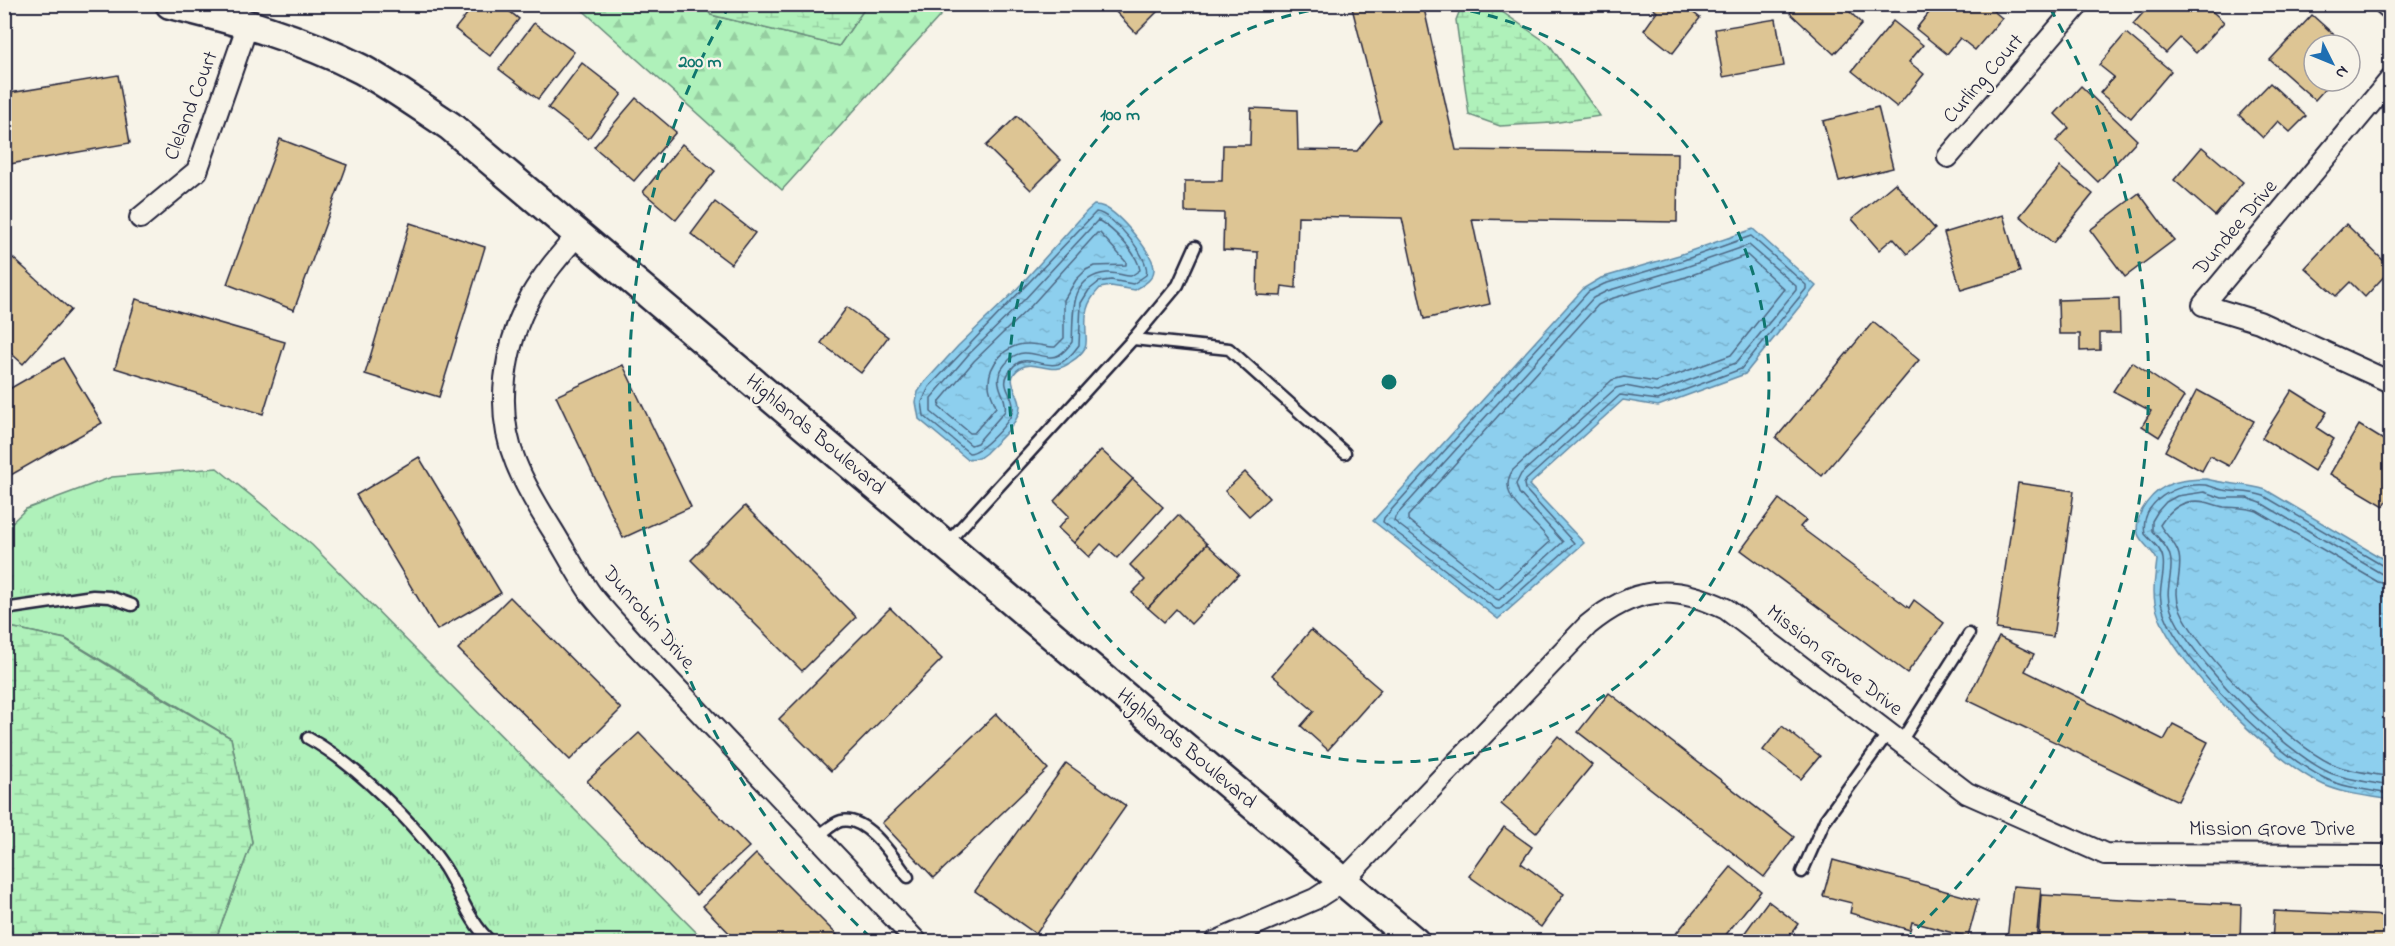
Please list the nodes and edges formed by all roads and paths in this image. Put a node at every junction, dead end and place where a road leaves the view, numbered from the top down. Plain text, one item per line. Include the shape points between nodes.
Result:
1 (170, 4) edge
2 (2079, 4) edge
3 (2384, 4) edge
4 (2391, 9) edge
5 (248, 24) junction
6 (2391, 80) edge
7 (1948, 157) dead end
8 (140, 218) dead end
9 (578, 234) junction
10 (1195, 247) dead end
11 (1133, 339) junction
12 (2391, 382) edge
13 (1345, 453) dead end
14 (945, 546) junction
15 (132, 604) dead end
16 (4, 609) edge
17 (1969, 634) dead end
18 (308, 738) dead end
19 (1894, 738) junction
20 (818, 837) junction
21 (2391, 855) edge
22 (1802, 872) dead end
23 (908, 877) dead end
24 (1343, 881) junction
25 (491, 942) edge
26 (917, 942) edge
27 (1215, 942) edge
28 (1414, 942) edge

1 - 5 street, Highlands Boulevard
2 - 7 street, Curling Court
3 - 4 street
5 - 8 street, Cleland Court via 197,171
5 - 9 street, Highlands Boulevard via 288,37 395,88 450,126
6 - 12 street, Dundee Drive via 2203,305 2259,322
9 - 14 street, Highlands Boulevard
9 - 20 street, Dunrobin Drive via 548,269 517,328 503,397 515,461 530,494 591,594 640,651
10 - 11 lane via 1178,285
11 - 13 lane via 1229,349
11 - 14 lane
14 - 24 street, Highlands Boulevard
15 - 16 lane via 93,596
17 - 19 lane
18 - 25 lane via 326,747 425,840
19 - 21 street, Mission Grove Drive via 1967,794 2105,854
19 - 22 lane via 1825,820
19 - 24 street, Mission Grove Drive via 1726,609 1683,593 1644,593 1605,610 1588,625
20 - 23 lane via 840,821 852,821 868,829
20 - 26 street, Dunrobin Drive
24 - 27 street via 1315,899
24 - 28 street, Highlands Boulevard

